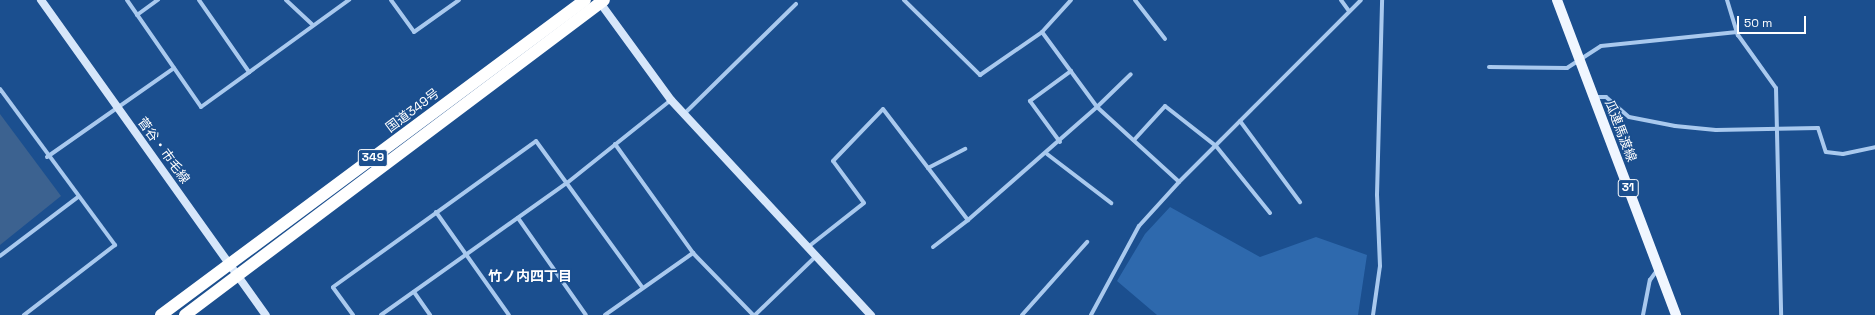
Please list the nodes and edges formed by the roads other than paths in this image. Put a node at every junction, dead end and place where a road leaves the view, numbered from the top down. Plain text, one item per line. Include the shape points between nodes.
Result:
1 (41, 0) edge
2 (127, 0) edge
3 (158, 0) edge
4 (199, 0) edge
5 (286, 0) edge
6 (349, 0) edge
7 (391, 0) edge
8 (459, 0) edge
9 (585, 0) edge
10 (904, 0) edge
11 (1071, 0) edge
12 (1135, 0) edge
13 (1341, 0) edge
14 (1361, 0) edge
15 (1382, 0) edge
16 (1557, 0) edge
17 (1727, 0) edge
18 (601, 1) edge
19 (796, 4) dead end
20 (1349, 11) junction
21 (137, 14) junction
22 (313, 25) junction
23 (1042, 32) junction
24 (1737, 32) junction
25 (1165, 39) dead end
26 (1579, 60) junction
27 (1489, 67) dead end
28 (174, 68) junction
29 (1071, 71) junction
30 (249, 72) junction
31 (1131, 74) dead end
32 (0, 88) edge
33 (1593, 96) junction
34 (671, 100) junction
35 (1097, 107) junction
36 (117, 108) junction
37 (684, 114) junction
38 (1240, 121) junction
39 (1776, 128) junction
40 (1134, 140) junction
41 (1060, 142) junction
42 (615, 144) junction
43 (1216, 146) junction
44 (1875, 147) edge
45 (965, 150) dead end
46 (1047, 154) junction
47 (47, 157) junction
48 (928, 168) junction
49 (567, 182) junction
50 (1179, 182) junction
51 (78, 197) junction
52 (1300, 202) dead end
53 (1111, 203) dead end
54 (436, 212) junction
55 (1270, 213) dead end
56 (518, 218) junction
57 (968, 220) junction
58 (1088, 242) dead end
59 (808, 247) junction
60 (933, 247) dead end
61 (693, 253) junction
62 (466, 255) junction
63 (0, 256) edge
64 (816, 256) junction
65 (230, 265) junction
66 (1658, 268) junction
67 (238, 277) junction
68 (642, 287) junction
69 (414, 292) junction
70 (24, 315) edge
71 (161, 315) edge
72 (186, 315) edge
73 (266, 315) edge
74 (353, 315) edge
75 (381, 315) edge
76 (430, 315) edge
77 (509, 315) edge
78 (586, 315) edge
79 (605, 315) edge
80 (754, 315) edge
81 (871, 315) edge
82 (1022, 315) edge
83 (1091, 315) edge
84 (1373, 315) edge
85 (1643, 315) edge
86 (1676, 315) edge
87 (1781, 315) edge

1 - 36 street, 菅谷・市毛線
2 - 21 street
3 - 21 street
4 - 30 street
5 - 22 street
6 - 22 street
7 - 8 street via 414,32
9 - 65 highway, 国道349号 / 349
10 - 23 street via 980,75
11 - 23 street
12 - 25 street
13 - 20 street
14 - 20 street
15 - 84 street via 1378,195 1380,266
16 - 26 main road, 瓜連馬渡線 / 31
17 - 24 street
18 - 34 street
18 - 67 highway, 国道349号 / 349
19 - 37 street
20 - 38 street
21 - 28 street
22 - 30 street
23 - 29 street
24 - 26 street via 1601,46
24 - 39 street via 1776,88
26 - 27 street via 1568,68
26 - 33 main road, 瓜連馬渡線 / 31
28 - 30 street via 201,107
28 - 36 street
29 - 35 street
29 - 41 street via 1030,101
31 - 35 street
32 - 47 street
33 - 39 street via 1606,97 1629,116 1675,126 1716,130
33 - 66 main road, 瓜連馬渡線 / 31
34 - 37 street
34 - 42 street
35 - 40 street
35 - 41 street
36 - 47 street
36 - 65 street, 菅谷・市毛線
37 - 59 street
38 - 43 street
38 - 52 street
39 - 44 street via 1818,128 1826,152 1843,154
39 - 87 street
40 - 43 street via 1165,106
40 - 50 street
41 - 46 street
42 - 49 street
42 - 61 street
43 - 50 street
43 - 55 street
45 - 48 street
46 - 53 street
46 - 57 street
47 - 51 street
48 - 57 street
48 - 59 street via 883,109 834,161 864,204
49 - 54 street via 536,140
49 - 56 street
49 - 68 street
50 - 83 street via 1140,226
51 - 63 street
51 - 70 street via 115,245
54 - 62 street
54 - 74 street via 333,286
56 - 62 street
56 - 78 street
57 - 60 street
58 - 82 street
59 - 64 street
61 - 68 street
61 - 80 street
62 - 69 street
62 - 77 street
64 - 80 street
64 - 81 street
65 - 67 street, 菅谷・市毛線
65 - 71 highway, 国道349号 / 349
66 - 85 street via 1650,280
66 - 86 main road, 瓜連馬渡線 / 31
67 - 72 highway, 国道349号 / 349
67 - 73 street, 菅谷・市毛線
68 - 79 street
69 - 75 street
69 - 76 street

